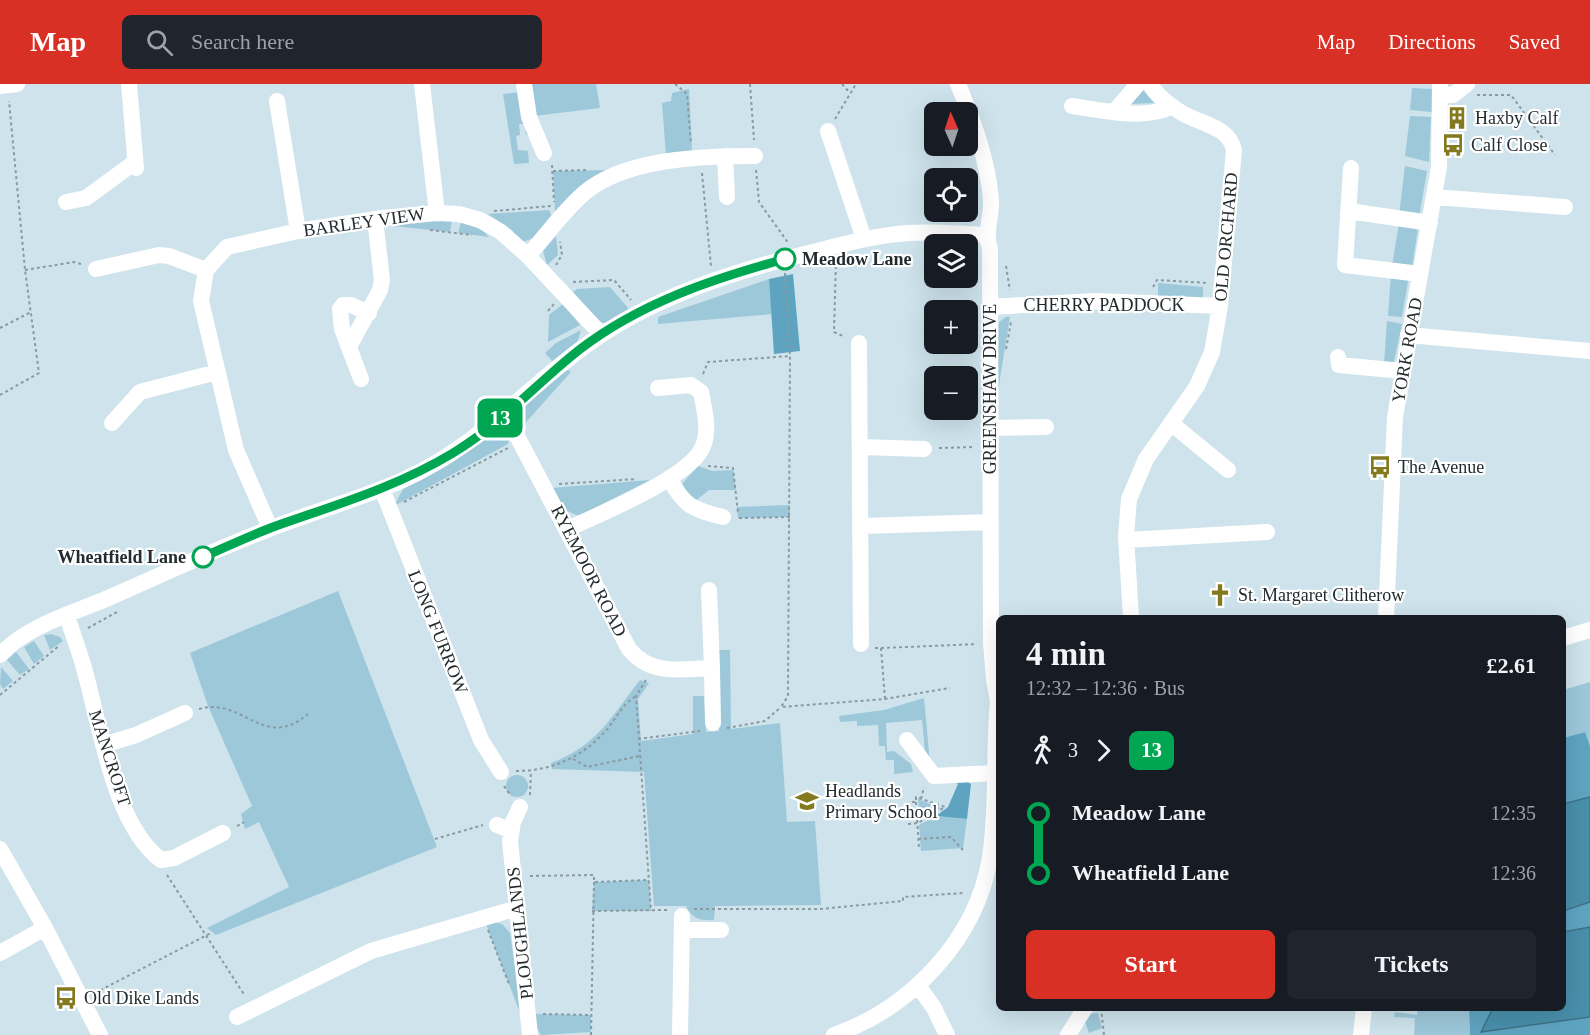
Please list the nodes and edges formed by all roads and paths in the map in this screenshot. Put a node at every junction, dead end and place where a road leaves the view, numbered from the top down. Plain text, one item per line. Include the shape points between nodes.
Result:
1 (129, 84) edge
2 (422, 84) edge
3 (524, 84) edge
4 (675, 84) edge
5 (750, 84) edge
6 (842, 84) edge
7 (856, 84) edge
8 (958, 84) edge
9 (1138, 84) edge
10 (1150, 84) edge
11 (8, 85) edge
12 (1450, 89) edge
13 (850, 93) junction
14 (277, 101) dead end
15 (1072, 106) dead end
16 (1172, 106) junction
17 (1113, 112) junction
18 (828, 131) joint
19 (544, 153) joint
20 (1555, 155) dead end
21 (725, 156) junction
22 (755, 156) junction
23 (696, 158) junction
24 (1351, 168) dead end
25 (553, 171) junction
26 (616, 175) junction
27 (727, 197) dead end
28 (1434, 197) junction
29 (66, 202) dead end
30 (554, 205) junction
31 (1565, 207) dead end
32 (1349, 211) junction
33 (437, 213) junction
34 (375, 219) junction
35 (1430, 223) junction
36 (555, 225) junction
37 (479, 228) junction
38 (427, 230) dead end
39 (298, 231) junction
40 (985, 235) junction
41 (864, 239) junction
42 (836, 246) junction
43 (528, 256) junction
44 (788, 258) junction
45 (96, 268) joint
46 (25, 270) junction
47 (206, 270) junction
48 (1420, 274) junction
49 (550, 278) junction
50 (712, 281) junction
51 (1222, 284) junction
52 (563, 293) junction
53 (635, 303) dead end
54 (1144, 303) junction
55 (1220, 306) junction
56 (989, 307) junction
57 (548, 311) dead end
58 (31, 312) junction
59 (369, 313) junction
60 (0, 328) edge
61 (601, 334) junction
62 (1408, 335) junction
63 (859, 344) joint
64 (350, 345) junction
65 (1590, 351) edge
66 (790, 356) junction
67 (1338, 357) dead end
68 (1403, 371) junction
69 (217, 372) junction
70 (361, 379) dead end
71 (697, 387) junction
72 (658, 388) dead end
73 (0, 395) edge
74 (501, 417) junction
75 (112, 423) dead end
76 (1172, 424) junction
77 (1046, 427) dead end
78 (990, 428) junction
79 (515, 435) junction
80 (860, 447) junction
81 (924, 448) joint
82 (990, 454) junction
83 (696, 459) junction
84 (1228, 470) dead end
85 (669, 478) junction
86 (638, 479) dead end
87 (544, 485) junction
88 (382, 489) junction
89 (390, 510) junction
90 (790, 517) junction
91 (731, 518) junction
92 (991, 522) junction
93 (861, 526) junction
94 (270, 528) junction
95 (568, 529) junction
96 (1267, 532) dead end
97 (1126, 540) junction
98 (709, 590) dead end
99 (67, 615) junction
100 (1131, 615) edge
101 (1386, 615) edge
102 (1590, 630) edge
103 (856, 637) joint
104 (1566, 637) edge
105 (991, 643) junction
106 (881, 648) junction
107 (0, 655) edge
108 (654, 668) junction
109 (712, 668) junction
110 (996, 679) edge
111 (950, 688) dead end
112 (636, 696) junction
113 (885, 699) junction
114 (184, 713) joint
115 (308, 714) dead end
116 (713, 723) dead end
117 (907, 740) dead end
118 (103, 745) junction
119 (639, 756) junction
120 (573, 759) junction
121 (531, 771) junction
122 (501, 772) junction
123 (996, 773) joint
124 (909, 802) dead end
125 (916, 802) junction
126 (520, 807) junction
127 (918, 823) junction
128 (908, 824) dead end
129 (504, 828) junction
130 (223, 833) dead end
131 (435, 839) dead end
132 (920, 839) junction
133 (0, 849) edge
134 (919, 849) dead end
135 (963, 850) dead end
136 (161, 860) junction
137 (515, 877) junction
138 (649, 880) junction
139 (594, 882) junction
140 (981, 892) junction
141 (517, 908) junction
142 (651, 910) junction
143 (592, 911) junction
144 (485, 916) junction
145 (682, 916) junction
146 (45, 928) junction
147 (722, 930) dead end
148 (211, 933) dead end
149 (206, 934) junction
150 (0, 952) edge
151 (510, 987) dead end
152 (919, 987) junction
153 (78, 992) junction
154 (249, 1002) junction
155 (1084, 1011) edge
156 (1101, 1011) edge
157 (1364, 1011) edge
158 (528, 1014) junction
159 (591, 1015) junction
160 (237, 1017) dead end
161 (1073, 1033) edge
162 (100, 1035) edge
163 (530, 1035) edge
164 (591, 1035) edge
165 (680, 1035) edge
166 (834, 1035) edge
167 (947, 1035) edge
168 (1104, 1035) edge
169 (1361, 1035) edge

1 - 29 street via 135,165 86,198
2 - 33 street
3 - 19 street via 529,117
4 - 23 path via 687,94
5 - 22 path
6 - 13 path
7 - 13 path
8 - 40 street, GREENSHAW DRIVE via 982,154 989,188 991,220
9 - 17 street
10 - 16 street, OLD ORCHARD
11 - 46 path
12 - 20 path via 1511,94
12 - 28 street, YORK ROAD
13 - 18 path
14 - 39 street
15 - 17 street
16 - 17 street via 1157,112
16 - 51 street, OLD ORCHARD via 1212,126 1232,142
18 - 41 street
19 - 25 path
21 - 22 street
21 - 23 street
21 - 27 street
22 - 44 path via 759,202 789,242
23 - 26 street
23 - 50 path
24 - 32 street
25 - 26 path via 609,170
25 - 30 path
26 - 36 street via 585,193
28 - 31 street
28 - 35 street, YORK ROAD
30 - 36 path
30 - 37 path via 486,211
32 - 35 street
32 - 48 street via 1345,265
33 - 34 street, BARLEY VIEW
33 - 37 street, BARLEY VIEW via 459,214
34 - 39 street, BARLEY VIEW
34 - 59 street via 382,280
35 - 48 street, YORK ROAD
36 - 43 street
36 - 49 path via 562,255
37 - 38 path
37 - 43 street, BARLEY VIEW via 501,232
39 - 47 street, BARLEY VIEW via 227,247
40 - 41 street via 912,232
40 - 56 street, GREENSHAW DRIVE via 990,249
41 - 42 street
42 - 44 street
42 - 63 path via 834,332
43 - 49 street, BARLEY VIEW
44 - 50 street
44 - 66 path via 785,272
45 - 46 path via 74,262
45 - 47 street via 159,255
46 - 58 path
47 - 69 street via 201,301
48 - 62 street, YORK ROAD
49 - 52 street, BARLEY VIEW
50 - 61 street via 631,315
51 - 54 path via 1157,280
51 - 55 street, OLD ORCHARD
52 - 53 path via 572,282 614,280
52 - 57 path
52 - 61 street, BARLEY VIEW
54 - 55 street, CHERRY PADDOCK
54 - 56 street, CHERRY PADDOCK
55 - 76 street, OLD ORCHARD via 1212,352 1197,386
56 - 78 street, GREENSHAW DRIVE
58 - 60 path
58 - 73 path via 39,373
59 - 64 street
59 - 64 street via 351,305 340,309 342,329
61 - 74 street
62 - 65 street
62 - 68 street, YORK ROAD
63 - 80 street via 855,384
64 - 70 street
66 - 71 path via 708,362
66 - 90 path
67 - 68 street via 1339,365
68 - 101 street, YORK ROAD via 1391,471
69 - 75 street via 140,392
69 - 94 street via 236,450
71 - 72 street
71 - 83 street via 706,429 704,446
74 - 79 street, RYEMOOR ROAD
74 - 88 street via 457,451
76 - 84 street
76 - 97 street, OLD ORCHARD via 1134,483 1126,517
77 - 78 street
78 - 82 street, GREENSHAW DRIVE
79 - 87 street, RYEMOOR ROAD
79 - 89 path via 510,447
80 - 81 street
80 - 93 street
81 - 82 path via 978,447
82 - 92 street, GREENSHAW DRIVE
83 - 85 street
83 - 91 path via 707,466 733,468
85 - 91 street via 691,507
85 - 95 street
86 - 87 path
87 - 95 street, RYEMOOR ROAD
88 - 89 street, LONG FURROW
88 - 94 street
89 - 122 street, LONG FURROW via 481,740
90 - 91 path
90 - 113 path via 788,696 781,707
92 - 93 street
92 - 105 street, GREENSHAW DRIVE
93 - 103 street
94 - 99 street
95 - 108 street, RYEMOOR ROAD via 629,648 637,659
96 - 97 street
97 - 100 street, OLD ORCHARD
98 - 109 street
99 - 107 street via 29,632
99 - 118 street, MANCROFT
102 - 104 street
103 - 106 path via 866,647
105 - 106 path
105 - 110 street, GREENSHAW DRIVE
106 - 113 path
108 - 109 street
108 - 112 path
109 - 116 street
111 - 113 path
112 - 119 path
112 - 120 path via 623,705 595,744
114 - 115 path via 221,706 265,727 278,729
114 - 118 street
117 - 123 street via 934,776
118 - 136 street, MANCROFT via 126,811 151,853
119 - 120 path via 586,766
119 - 138 path
120 - 121 path
121 - 122 path
121 - 126 path via 530,795
122 - 126 path via 504,787
123 - 140 street, GREENSHAW DRIVE via 992,837
124 - 125 path
125 - 127 path
125 - 127 path via 916,797 945,807
126 - 129 street, PLOUGHLANDS
127 - 128 path
127 - 132 path
129 - 131 path via 490,822
129 - 137 street, PLOUGHLANDS
130 - 136 street via 174,858
132 - 134 path
132 - 135 path via 951,837
133 - 146 street
136 - 149 path via 168,878
137 - 139 path via 594,875
137 - 141 street, PLOUGHLANDS
138 - 139 path
138 - 142 path
139 - 143 path
140 - 145 path via 903,897 903,901 820,909
140 - 152 street, GREENSHAW DRIVE via 948,951
141 - 144 street
141 - 158 street, PLOUGHLANDS
142 - 143 path
142 - 145 path
143 - 159 path
144 - 151 path
144 - 154 street via 371,951
145 - 147 street
145 - 165 street
146 - 150 street
146 - 153 street
148 - 149 path
149 - 153 path via 91,995 86,988
149 - 154 path
152 - 166 street, GREENSHAW DRIVE via 861,1024
152 - 167 street
153 - 162 street
154 - 160 street
155 - 161 street
156 - 168 path
157 - 169 street
158 - 159 path
158 - 163 street, PLOUGHLANDS
159 - 164 path

